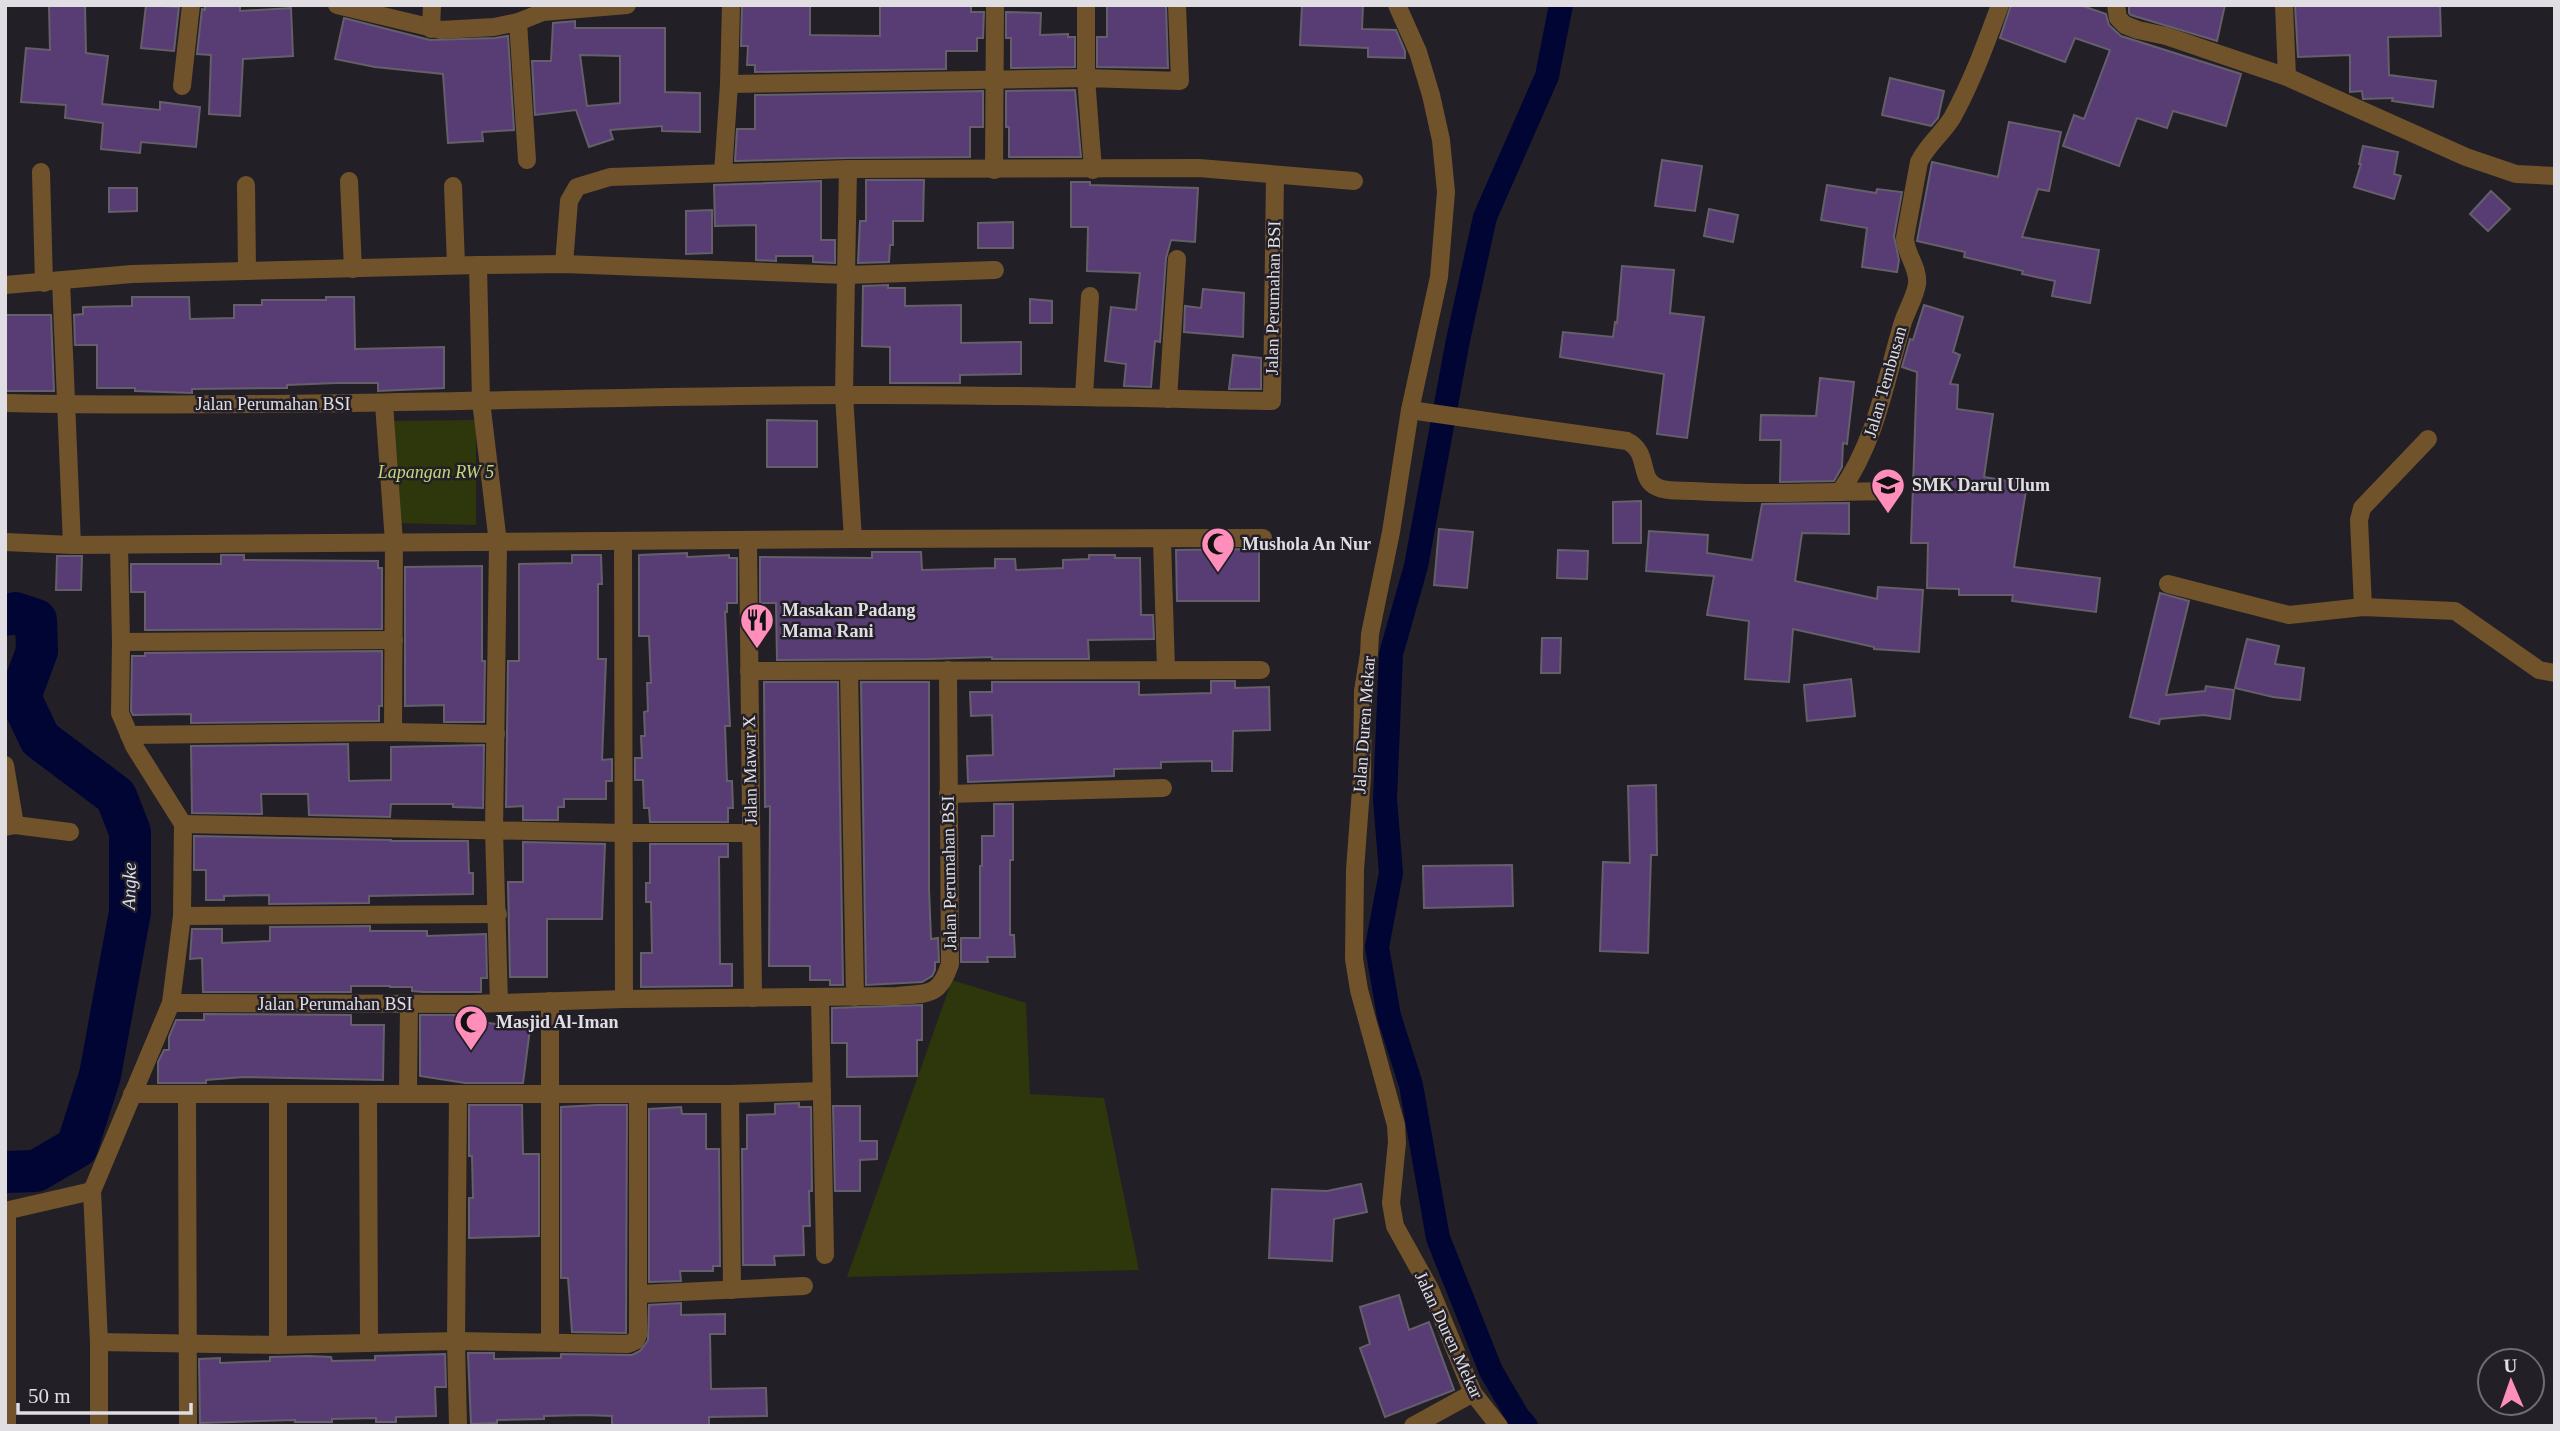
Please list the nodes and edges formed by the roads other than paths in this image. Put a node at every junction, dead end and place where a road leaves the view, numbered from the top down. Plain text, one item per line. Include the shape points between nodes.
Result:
1 (191, 5) edge
2 (337, 5) edge
3 (432, 5) edge
4 (627, 5) edge
5 (731, 5) edge
6 (995, 5) edge
7 (1086, 5) edge
8 (1177, 5) edge
9 (1397, 5) edge
10 (2000, 5) edge
11 (2116, 5) edge
12 (2284, 5) edge
13 (543, 9) edge
14 (518, 22) junction
15 (431, 29) junction
16 (2287, 77) junction
17 (995, 78) junction
18 (1086, 78) junction
19 (729, 84) junction
20 (182, 86) dead end
21 (527, 160) dead end
22 (848, 169) junction
23 (994, 170) junction
24 (1093, 170) junction
25 (41, 172) dead end
26 (723, 173) junction
27 (1275, 176) junction
28 (2555, 176) edge
29 (349, 181) dead end
30 (1354, 181) dead end
31 (246, 185) dead end
32 (453, 186) dead end
33 (1177, 260) dead end
34 (456, 264) junction
35 (564, 264) junction
36 (478, 265) junction
37 (353, 270) junction
38 (995, 270) dead end
39 (247, 271) junction
40 (846, 275) junction
41 (52, 282) junction
42 (5, 285) edge
43 (1090, 296) dead end
44 (844, 395) junction
45 (1084, 396) junction
46 (1168, 399) junction
47 (481, 401) junction
48 (5, 403) edge
49 (66, 404) junction
50 (384, 404) junction
51 (1410, 410) junction
52 (2428, 439) dead end
53 (1891, 491) dead end
54 (1840, 492) junction
55 (1263, 538) dead end
56 (853, 539) junction
57 (1162, 540) junction
58 (748, 541) junction
59 (5, 542) edge
60 (394, 542) junction
61 (622, 542) junction
62 (498, 543) junction
63 (72, 545) junction
64 (119, 545) junction
65 (2168, 584) dead end
66 (2363, 607) junction
67 (394, 640) junction
68 (121, 642) junction
69 (948, 670) junction
70 (1166, 670) junction
71 (1261, 670) dead end
72 (749, 671) junction
73 (849, 671) junction
74 (2555, 673) edge
75 (393, 732) junction
76 (496, 734) junction
77 (129, 735) junction
78 (5, 765) edge
79 (1163, 788) dead end
80 (948, 794) junction
81 (183, 824) junction
82 (10, 826) edge
83 (494, 830) junction
84 (70, 832) dead end
85 (625, 833) junction
86 (751, 833) junction
87 (498, 914) junction
88 (182, 916) junction
89 (820, 997) junction
90 (855, 997) junction
91 (753, 998) junction
92 (624, 999) junction
93 (550, 1001) junction
94 (172, 1003) junction
95 (499, 1003) junction
96 (409, 1004) junction
97 (822, 1091) junction
98 (408, 1093) junction
99 (132, 1094) junction
100 (187, 1094) junction
101 (368, 1094) junction
102 (458, 1094) junction
103 (549, 1094) junction
104 (638, 1094) junction
105 (730, 1094) junction
106 (278, 1095) junction
107 (92, 1191) junction
108 (6, 1211) edge
109 (825, 1255) dead end
110 (804, 1286) dead end
111 (732, 1290) junction
112 (640, 1294) junction
113 (456, 1341) junction
114 (99, 1342) junction
115 (187, 1342) junction
116 (550, 1342) junction
117 (369, 1343) junction
118 (278, 1345) junction
119 (1473, 1393) junction
120 (7, 1426) edge
121 (99, 1426) edge
122 (188, 1426) edge
123 (458, 1426) edge
124 (1413, 1426) edge
125 (1499, 1426) edge

1 - 20 street
2 - 15 street
3 - 15 street
4 - 13 street
5 - 19 street
6 - 17 street
7 - 18 street
8 - 18 street via 1180,81
9 - 51 street, Jalan Duren Mekar via 1431,95 1446,192 1438,277
10 - 54 street, Jalan Tembusan via 1958,106 1919,162 1905,238 1917,272 1916,290 1905,314 1877,421
11 - 16 street via 2118,18 2125,25
12 - 16 street
13 - 14 street
14 - 15 street via 470,30
14 - 21 street
16 - 28 street via 2466,157 2516,174
17 - 18 street
17 - 19 street
17 - 23 street
18 - 24 street
19 - 26 street
22 - 23 street
22 - 26 street
22 - 40 street
23 - 24 street
24 - 27 street via 1199,168
25 - 41 street
26 - 35 street via 610,177 578,187 569,201
27 - 30 street
27 - 46 street, Jalan Perumahan BSI via 1272,401
29 - 37 street
31 - 39 street
32 - 34 street
33 - 46 street
34 - 36 street
34 - 37 street
35 - 36 street
35 - 40 street
36 - 47 street
37 - 39 street
38 - 40 street
39 - 41 street
40 - 44 street
41 - 42 street
41 - 49 street
43 - 45 street
44 - 45 street, Jalan Perumahan BSI
44 - 47 street, Jalan Perumahan BSI
44 - 56 street
45 - 46 street, Jalan Perumahan BSI
47 - 50 street, Jalan Perumahan BSI
47 - 62 street
48 - 49 street, Jalan Perumahan BSI
49 - 50 street, Jalan Perumahan BSI
49 - 63 street
50 - 60 street
51 - 54 street via 1627,441 1641,453 1648,480 1660,489
51 - 119 street, Jalan Duren Mekar via 1363,691 1354,959 1395,1125 1391,1203 1395,1226 1430,1289
52 - 66 street via 2362,508
53 - 54 street
55 - 57 street
56 - 57 street
56 - 58 street
57 - 70 street
58 - 61 street
58 - 72 street, Jalan Mawar X
59 - 63 street
60 - 62 street
60 - 64 street
60 - 67 street
61 - 62 street
61 - 85 street
62 - 76 street
63 - 64 street
64 - 68 street
65 - 66 street via 2289,615
66 - 74 street via 2455,611 2539,670
67 - 68 street
67 - 75 street
68 - 77 street via 120,713
69 - 70 street
69 - 73 street
69 - 80 street, Jalan Perumahan BSI
70 - 71 street
72 - 73 street
72 - 86 street, Jalan Mawar X
73 - 90 street
75 - 76 street
75 - 77 street
76 - 83 street
77 - 81 street
78 - 82 street
79 - 80 street
80 - 90 street, Jalan Perumahan BSI via 950,964 944,982 934,991
81 - 83 street
81 - 88 street
82 - 84 street
83 - 85 street
83 - 87 street
85 - 86 street
85 - 92 street
86 - 91 street, Jalan Mawar X
87 - 88 street
87 - 95 street
88 - 94 street
89 - 90 street, Jalan Perumahan BSI
89 - 91 street, Jalan Perumahan BSI
89 - 97 street
91 - 92 street, Jalan Perumahan BSI
92 - 93 street, Jalan Perumahan BSI
93 - 95 street, Jalan Perumahan BSI
93 - 103 street
94 - 96 street, Jalan Perumahan BSI
94 - 99 street
95 - 96 street, Jalan Perumahan BSI
96 - 98 street
97 - 105 street
97 - 109 street
98 - 101 street
98 - 102 street
99 - 100 street
99 - 107 street
100 - 106 street
100 - 115 street
101 - 106 street
101 - 117 street
102 - 103 street
102 - 113 street
103 - 104 street
103 - 116 street
104 - 105 street
104 - 112 street
105 - 111 street
106 - 118 street
107 - 108 street
107 - 114 street
108 - 120 street
110 - 111 street
111 - 112 street
112 - 116 street via 635,1341
113 - 116 street
113 - 117 street
113 - 123 street
114 - 115 street
114 - 121 street
115 - 118 street
115 - 122 street
117 - 118 street
119 - 124 street
119 - 125 street, Jalan Duren Mekar

